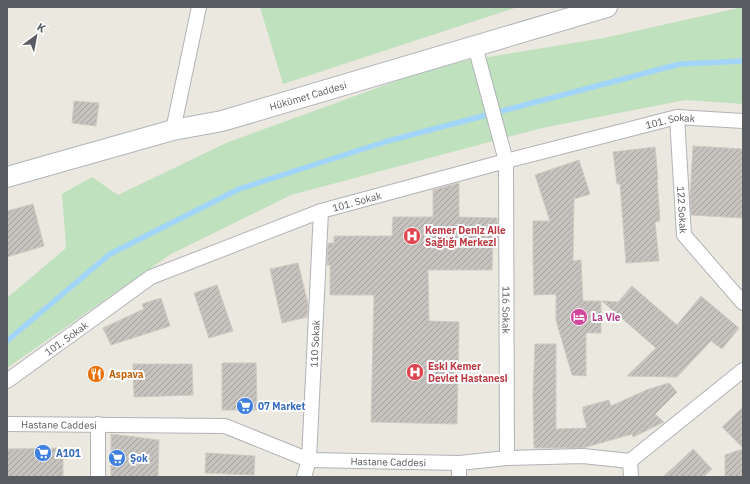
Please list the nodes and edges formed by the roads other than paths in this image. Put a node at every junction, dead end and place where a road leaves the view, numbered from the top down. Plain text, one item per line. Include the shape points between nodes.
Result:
1 (199, 7) edge
2 (607, 7) edge
3 (475, 46) junction
4 (677, 118) junction
5 (743, 121) edge
6 (173, 130) junction
7 (506, 160) junction
8 (7, 177) edge
9 (320, 211) junction
10 (743, 303) edge
11 (743, 370) edge
12 (7, 381) edge
13 (7, 424) edge
14 (98, 424) junction
15 (507, 458) junction
16 (309, 460) junction
17 (630, 461) junction
18 (459, 463) junction
19 (98, 477) edge
20 (304, 477) edge
21 (459, 477) edge
22 (631, 477) edge

1 - 6 street
2 - 3 street, Hükümet Caddesi
3 - 6 street, Hükümet Caddesi via 222,121
3 - 7 street, 116 Sokak
4 - 5 street, 101. Sokak
4 - 7 street, 101. Sokak
4 - 10 street, 122 Sokak via 684,235
6 - 8 street, Hükümet Caddesi
7 - 9 street, 101. Sokak
7 - 15 street, 116 Sokak
9 - 12 street, 101. Sokak via 151,277
9 - 16 street, 110 Sokak
11 - 17 street
13 - 14 street, Hastane Caddesi
14 - 16 street, Hastane Caddesi via 225,426
14 - 19 street
15 - 17 street, Hastane Caddesi via 583,456
15 - 18 street, Hastane Caddesi
16 - 18 street, Hastane Caddesi
16 - 20 street, 110 Sokak
17 - 22 street
18 - 21 street

